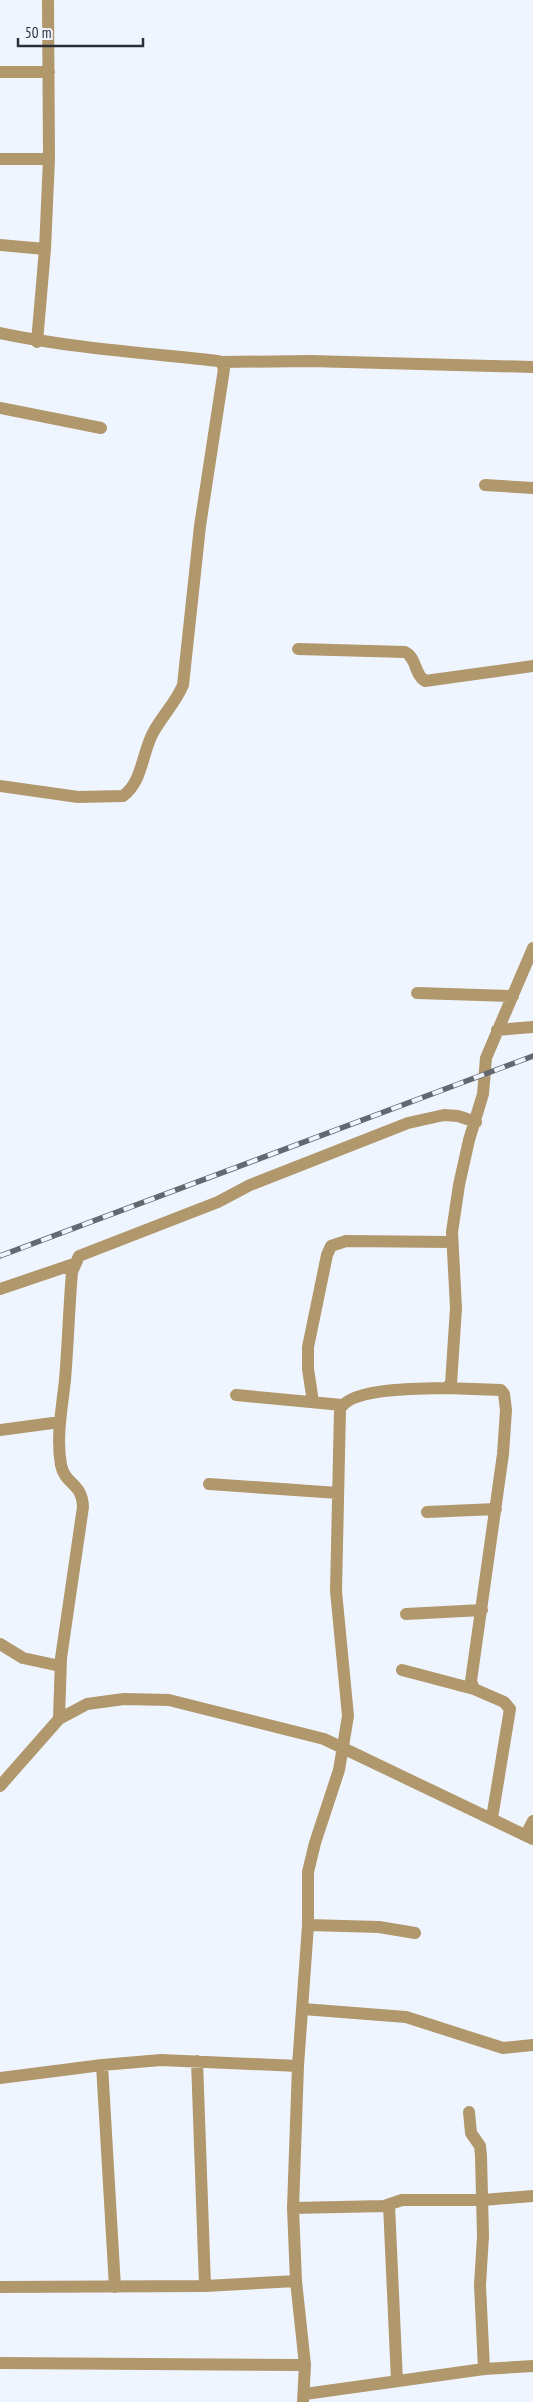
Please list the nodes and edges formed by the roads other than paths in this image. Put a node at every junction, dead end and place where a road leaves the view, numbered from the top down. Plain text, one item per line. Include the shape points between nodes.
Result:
1 (48, 0) edge
2 (0, 72) edge
3 (48, 72) junction
4 (0, 159) edge
5 (49, 159) junction
6 (0, 245) edge
7 (45, 249) junction
8 (0, 333) edge
9 (37, 342) junction
10 (222, 362) junction
11 (533, 367) edge
12 (0, 408) edge
13 (101, 428) dead end
14 (485, 485) dead end
15 (533, 488) edge
16 (298, 649) dead end
17 (533, 666) edge
18 (0, 786) edge
19 (533, 948) edge
20 (417, 993) dead end
21 (513, 996) junction
22 (533, 1027) edge
23 (497, 1030) junction
24 (476, 1122) junction
25 (452, 1242) junction
26 (74, 1264) junction
27 (0, 1289) edge
28 (446, 1388) junction
29 (236, 1395) dead end
30 (313, 1402) junction
31 (342, 1405) junction
32 (60, 1422) junction
33 (0, 1430) edge
34 (209, 1484) dead end
35 (338, 1493) junction
36 (496, 1509) junction
37 (426, 1512) dead end
38 (482, 1610) junction
39 (406, 1614) dead end
40 (0, 1644) edge
41 (60, 1666) junction
42 (402, 1670) dead end
43 (474, 1689) junction
44 (60, 1719) junction
45 (344, 1750) junction
46 (0, 1786) edge
47 (492, 1818) junction
48 (533, 1821) edge
49 (530, 1837) edge
50 (308, 1926) junction
51 (415, 1934) dead end
52 (303, 2009) junction
53 (533, 2045) edge
54 (197, 2061) junction
55 (102, 2065) junction
56 (298, 2066) junction
57 (0, 2078) edge
58 (469, 2112) dead end
59 (533, 2196) edge
60 (482, 2200) junction
61 (389, 2205) junction
62 (293, 2208) junction
63 (296, 2281) junction
64 (205, 2286) junction
65 (0, 2287) edge
66 (115, 2288) junction
67 (0, 2363) edge
68 (305, 2365) junction
69 (533, 2366) edge
70 (484, 2369) junction
71 (397, 2381) junction
72 (304, 2398) edge

1 - 3 street
2 - 3 street
3 - 5 street
4 - 5 street
5 - 7 street
6 - 7 street
7 - 9 street
8 - 9 street
9 - 10 street
10 - 11 street
10 - 18 street via 224,374 200,526 183,685 154,731 135,782 123,796 93,799
12 - 13 street
14 - 15 street
16 - 17 street via 405,652 425,681
19 - 21 street
20 - 21 street
21 - 23 street
22 - 23 street
23 - 24 street via 486,1058 484,1094
24 - 25 street via 459,1185
24 - 26 street via 444,1115 408,1123 88,1252 79,1256
25 - 28 street via 455,1333 451,1380
25 - 30 street via 346,1241 331,1246 308,1347
26 - 27 street
26 - 32 street
28 - 31 street via 376,1392 349,1399
28 - 36 street via 498,1390 504,1394 506,1419
29 - 30 street
30 - 31 street
31 - 35 street
32 - 33 street
32 - 41 street via 61,1465 69,1480 78,1487 83,1507
34 - 35 street
35 - 45 street via 336,1606 348,1700
36 - 37 street
36 - 38 street
38 - 39 street
38 - 43 street via 472,1681
40 - 41 street via 23,1658
41 - 44 street
42 - 43 street
43 - 47 street via 504,1702 510,1709
44 - 45 street via 88,1704 108,1700 169,1700 308,1734
44 - 46 street
45 - 47 street
45 - 50 street via 310,1858
47 - 49 street
48 - 49 street
50 - 51 street via 379,1927
50 - 52 street
52 - 53 street via 406,2017 503,2048
52 - 56 street
54 - 55 street via 161,2060
54 - 56 street
54 - 64 street
55 - 57 street
55 - 66 street
56 - 62 street
58 - 60 street via 471,2133 480,2148
59 - 60 street
60 - 61 street via 402,2200
60 - 70 street via 480,2285
61 - 62 street
61 - 71 street
62 - 63 street
63 - 64 street
63 - 68 street
64 - 66 street
65 - 66 street
67 - 68 street
68 - 72 street
69 - 70 street
70 - 71 street
71 - 72 street

